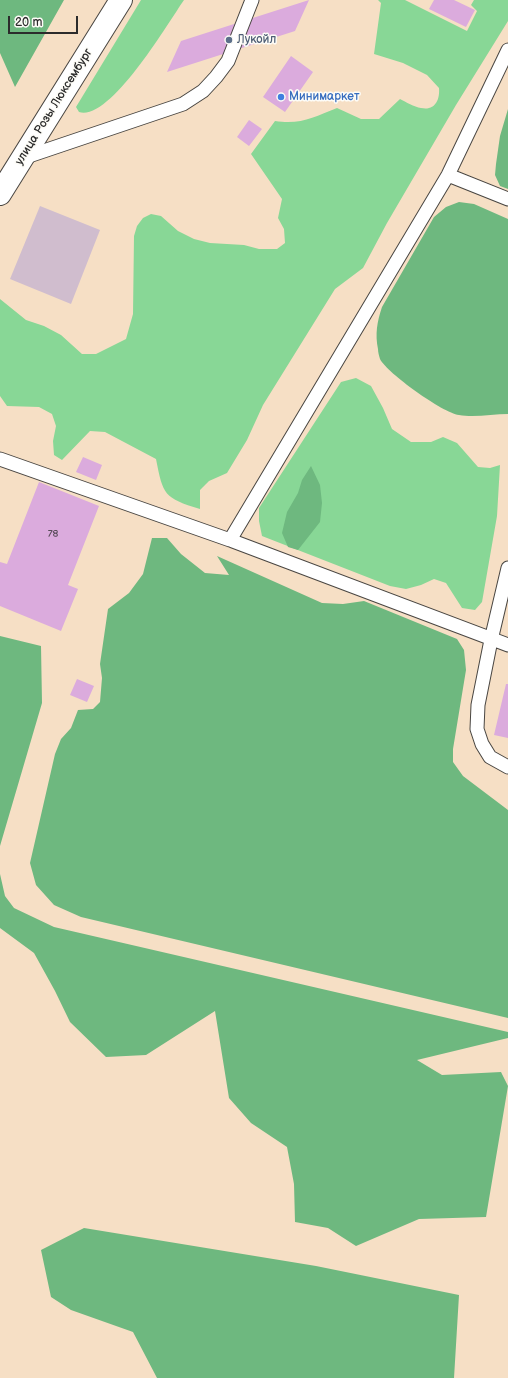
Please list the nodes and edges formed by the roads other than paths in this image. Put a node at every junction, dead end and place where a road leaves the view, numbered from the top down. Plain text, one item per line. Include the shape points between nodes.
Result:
1 (120, 0) edge
2 (252, 0) edge
3 (508, 50) edge
4 (23, 158) junction
5 (448, 175) junction
6 (0, 194) edge
7 (508, 200) edge
8 (0, 459) edge
9 (230, 540) junction
10 (508, 568) edge
11 (491, 640) junction
12 (508, 645) edge
13 (508, 767) edge

1 - 4 street, улица Розы Люксембург
2 - 4 lane via 228,61 203,91 183,104
3 - 5 lane
4 - 6 street, улица Розы Люксембург
5 - 7 lane
5 - 9 lane
8 - 9 lane
9 - 11 lane
10 - 11 lane
11 - 12 lane
11 - 13 lane via 478,706 477,729 490,757

